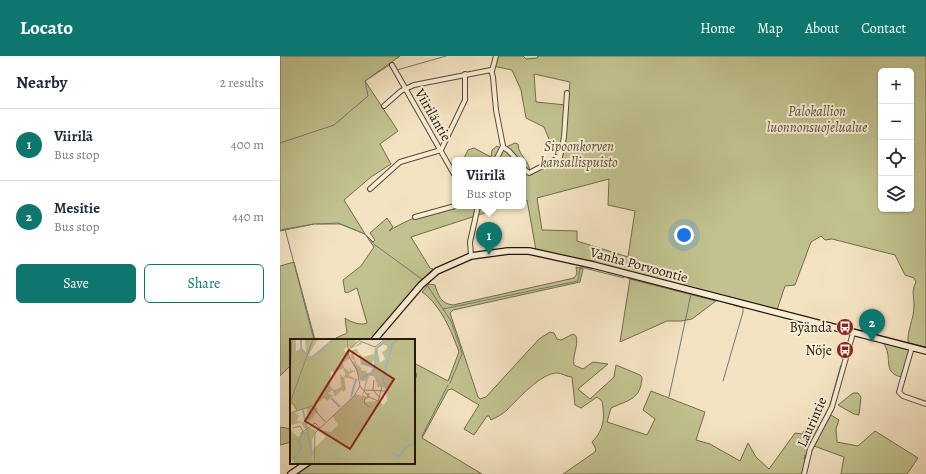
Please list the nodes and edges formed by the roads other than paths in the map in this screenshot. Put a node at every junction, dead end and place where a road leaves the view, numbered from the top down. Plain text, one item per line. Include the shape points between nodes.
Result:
1 (496, 56) edge
2 (392, 65) dead end
3 (492, 71) junction
4 (465, 74) junction
5 (406, 88) junction
6 (567, 93) dead end
7 (384, 106) dead end
8 (503, 147) junction
9 (441, 150) junction
10 (498, 157) edge
11 (514, 157) edge
12 (452, 170) edge
13 (526, 171) edge
14 (370, 189) dead end
15 (452, 207) edge
16 (477, 209) edge
17 (415, 217) dead end
18 (471, 256) junction
19 (853, 333) junction
20 (375, 339) edge
21 (912, 347) junction
22 (926, 351) edge
23 (926, 404) edge
24 (306, 464) edge
25 (291, 474) edge
26 (804, 474) edge

1 - 3 street
2 - 5 street, Viiriläntie
3 - 4 street
3 - 8 street
4 - 5 street
4 - 9 street via 465,100
5 - 7 street
5 - 9 street, Viiriläntie
6 - 13 street via 560,157 532,172
8 - 10 street
8 - 11 street
9 - 12 street, Viiriläntie
9 - 14 street via 400,162
15 - 17 street
16 - 18 street via 470,242
18 - 19 street, Vanha Porvoontie via 529,251
18 - 20 street, Vanha Porvoontie via 429,277
19 - 21 street, Vanha Porvoontie
19 - 26 street, Laurintie via 836,397 810,449
21 - 22 street, Vanha Porvoontie
21 - 23 street via 899,392 903,396
24 - 25 street

